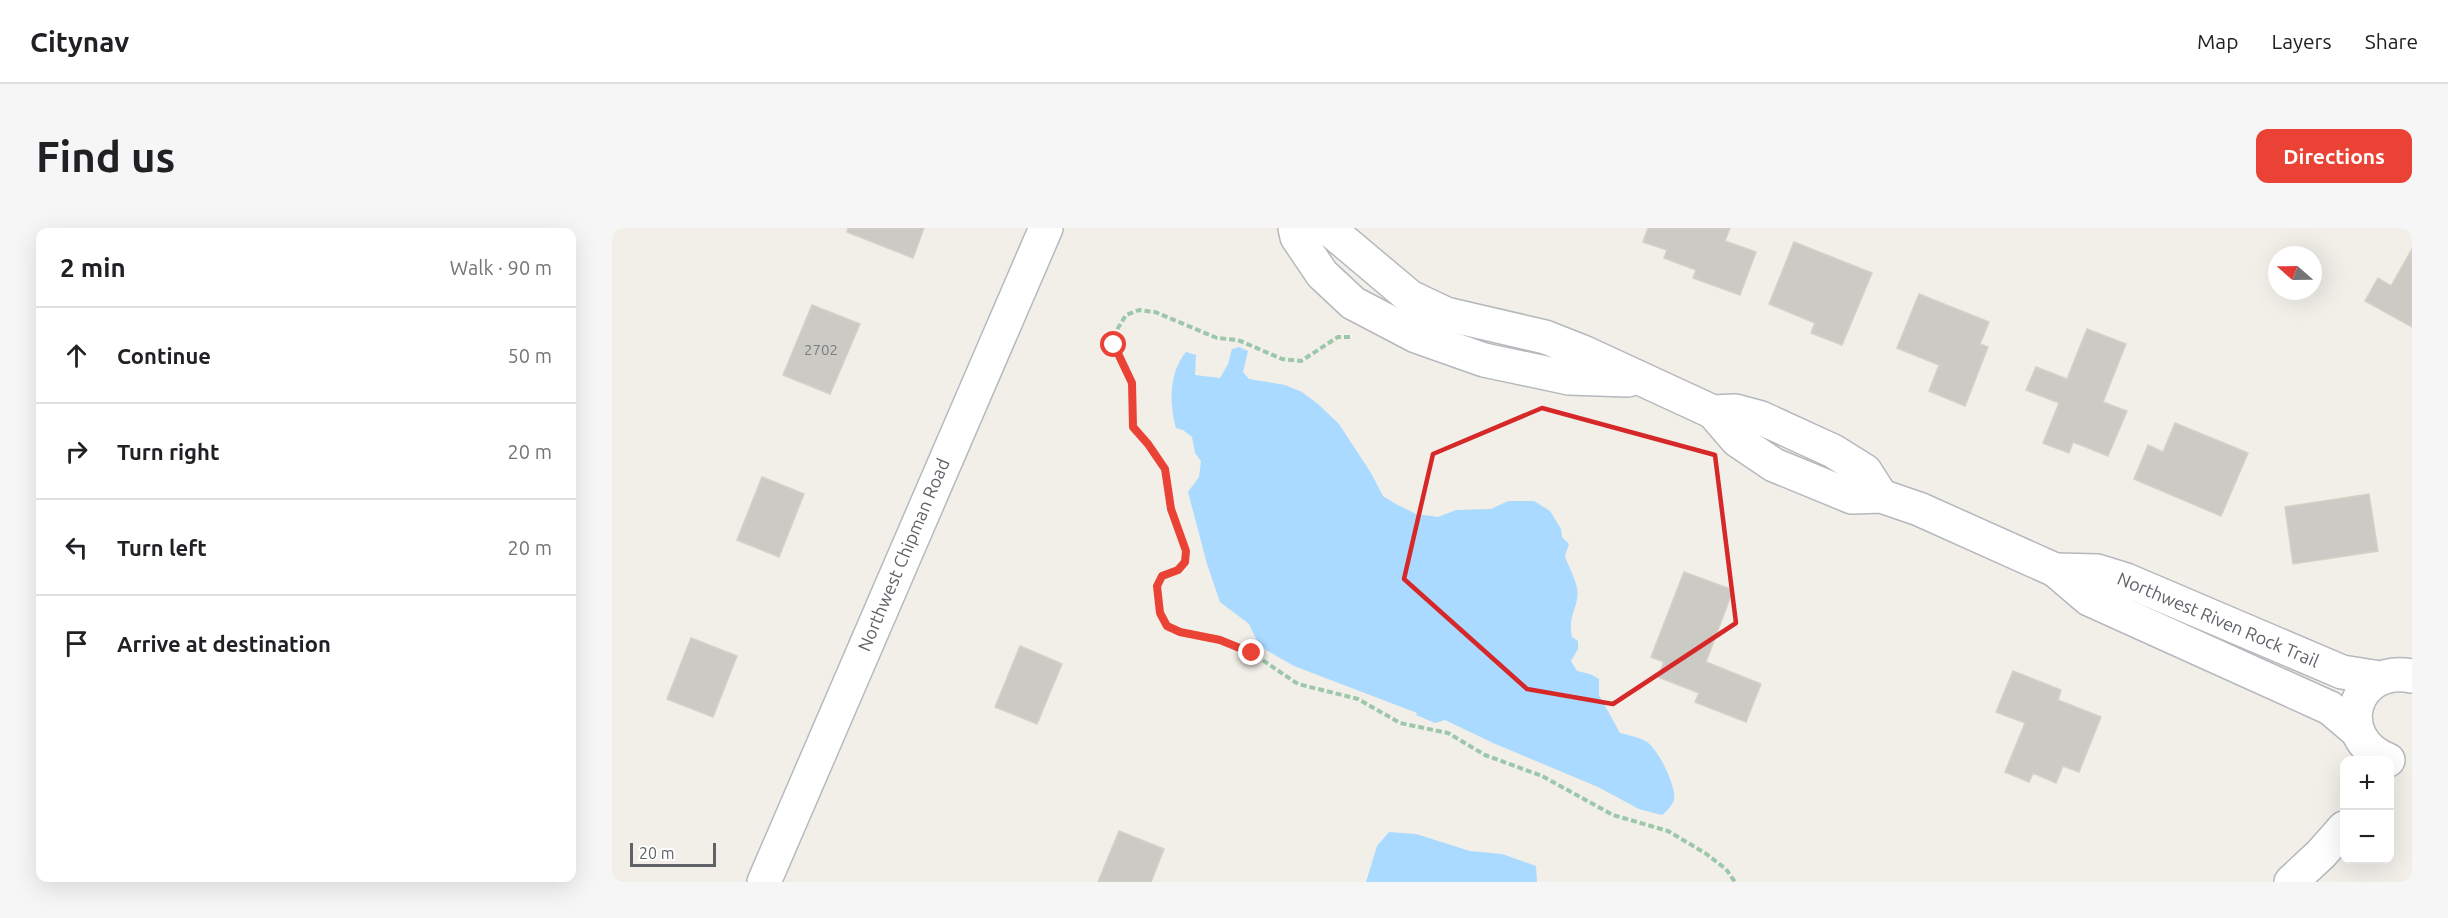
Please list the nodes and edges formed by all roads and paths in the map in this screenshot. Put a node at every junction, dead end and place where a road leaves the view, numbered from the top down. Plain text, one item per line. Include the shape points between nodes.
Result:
1 (1046, 228) edge
2 (1295, 228) edge
3 (1328, 228) edge
4 (1352, 337) dead end
5 (1642, 380) junction
6 (2055, 570) junction
7 (2396, 677) edge
8 (2357, 731) junction
9 (2379, 756) edge
10 (2412, 759) edge
11 (2394, 761) edge
12 (2340, 833) edge
13 (764, 882) edge
14 (1735, 882) edge
15 (2291, 882) edge

1 - 13 street, Northwest Chipman Road
2 - 5 street, Northwest Riven Rock Trail via 1322,274 1353,303 1416,336 1484,360 1569,378
3 - 5 street, Northwest Riven Rock Trail via 1410,297 1446,314 1545,338
4 - 14 path via 1338,337 1301,361 1282,359 1238,340 1217,338 1155,312 1139,310 1126,315 1114,345 1132,383 1133,427 1165,469 1171,509 1186,551 1185,562 1178,570 1162,576 1157,586 1160,613 1167,626 1252,653 1298,684 1358,699 1400,723 1448,733 1485,755 1542,776 1613,815 1668,831 1706,853
5 - 6 street, Northwest Riven Rock Trail via 1713,412 1737,440 1773,465 1852,497 1881,496 1919,509
6 - 7 street, Northwest Riven Rock Trail via 2097,571 2126,580 2342,672
6 - 8 street, Northwest Riven Rock Trail via 2089,599 2330,708
7 - 8 street, Northwest Riven Rock Trail via 2363,691 2357,703
8 - 9 street, Northwest Riven Rock Trail via 2364,745
10 - 11 street, Northwest Riven Rock Trail
12 - 15 street

